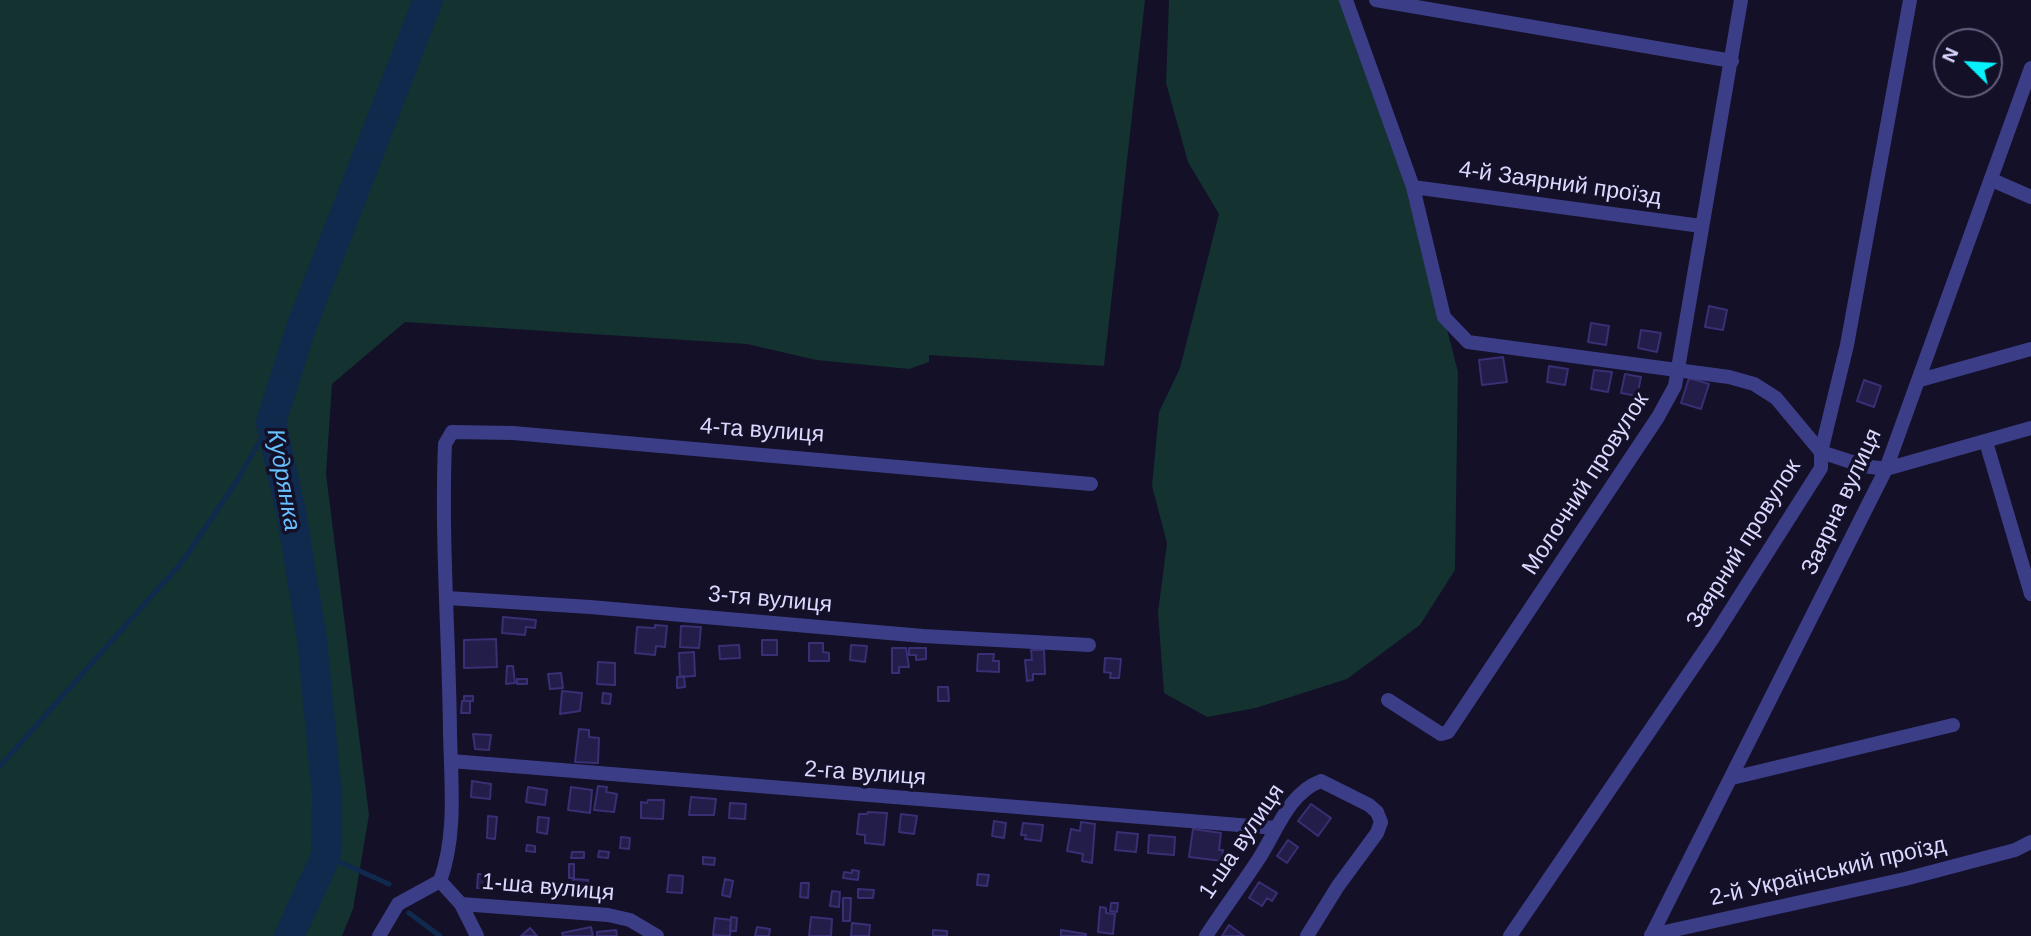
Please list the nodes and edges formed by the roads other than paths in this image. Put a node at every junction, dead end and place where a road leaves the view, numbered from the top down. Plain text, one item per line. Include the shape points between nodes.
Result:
1 (1346, 0) edge
2 (1376, 0) edge
3 (1741, 0) edge
4 (1910, 0) edge
5 (1732, 61) junction
6 (2031, 68) edge
7 (1992, 180) junction
8 (1413, 187) junction
9 (2031, 197) edge
10 (1701, 226) junction
11 (2031, 349) edge
12 (1675, 370) junction
13 (1920, 380) junction
14 (2031, 428) edge
15 (1986, 442) junction
16 (1821, 452) junction
17 (1886, 469) junction
18 (1091, 484) dead end
19 (2031, 594) edge
20 (447, 598) junction
21 (1089, 645) dead end
22 (1388, 700) dead end
23 (1952, 725) dead end
24 (451, 761) junction
25 (1732, 778) junction
26 (1276, 828) junction
27 (2031, 842) edge
28 (440, 881) junction
29 (461, 904) junction
30 (379, 936) edge
31 (477, 936) edge
32 (657, 936) edge
33 (1206, 936) edge
34 (1307, 936) edge
35 (1510, 936) edge
36 (1651, 936) edge

1 - 8 street
2 - 5 street
3 - 5 street, Молочний провулок
4 - 16 street, Заярний провулок via 1847,345
5 - 10 street, Молочний провулок
6 - 7 street, Заярна вулиця
7 - 9 street
7 - 13 street, Заярна вулиця
8 - 10 street, 4-й Заярний проїзд
8 - 12 street via 1444,317 1468,342
10 - 12 street, Молочний провулок
11 - 13 street
12 - 16 street via 1754,384 1776,398
12 - 22 street, Молочний провулок via 1675,386 1658,416 1448,732 1441,734
13 - 17 street, Заярна вулиця
14 - 15 street
15 - 17 street
15 - 19 street
16 - 17 street
16 - 35 street, Заярний провулок via 1821,468 1715,635
17 - 25 street, Заярна вулиця
18 - 20 street, 4-та вулиця via 452,432 444,453
20 - 21 street, 3-тя вулиця
20 - 24 street
23 - 25 street
24 - 26 street, 2-га вулиця
24 - 28 street via 449,849
25 - 36 street, Заярна вулиця
26 - 33 street, 1-ша вулиця
26 - 34 street, 1-ша вулиця via 1300,794 1321,781 1369,805 1379,816 1377,833
27 - 36 street, 2-й Український проїзд via 1905,879
28 - 29 street, 1-ша вулиця
28 - 30 street via 397,904
29 - 31 street
29 - 32 street, 1-ша вулиця via 608,915 630,920

